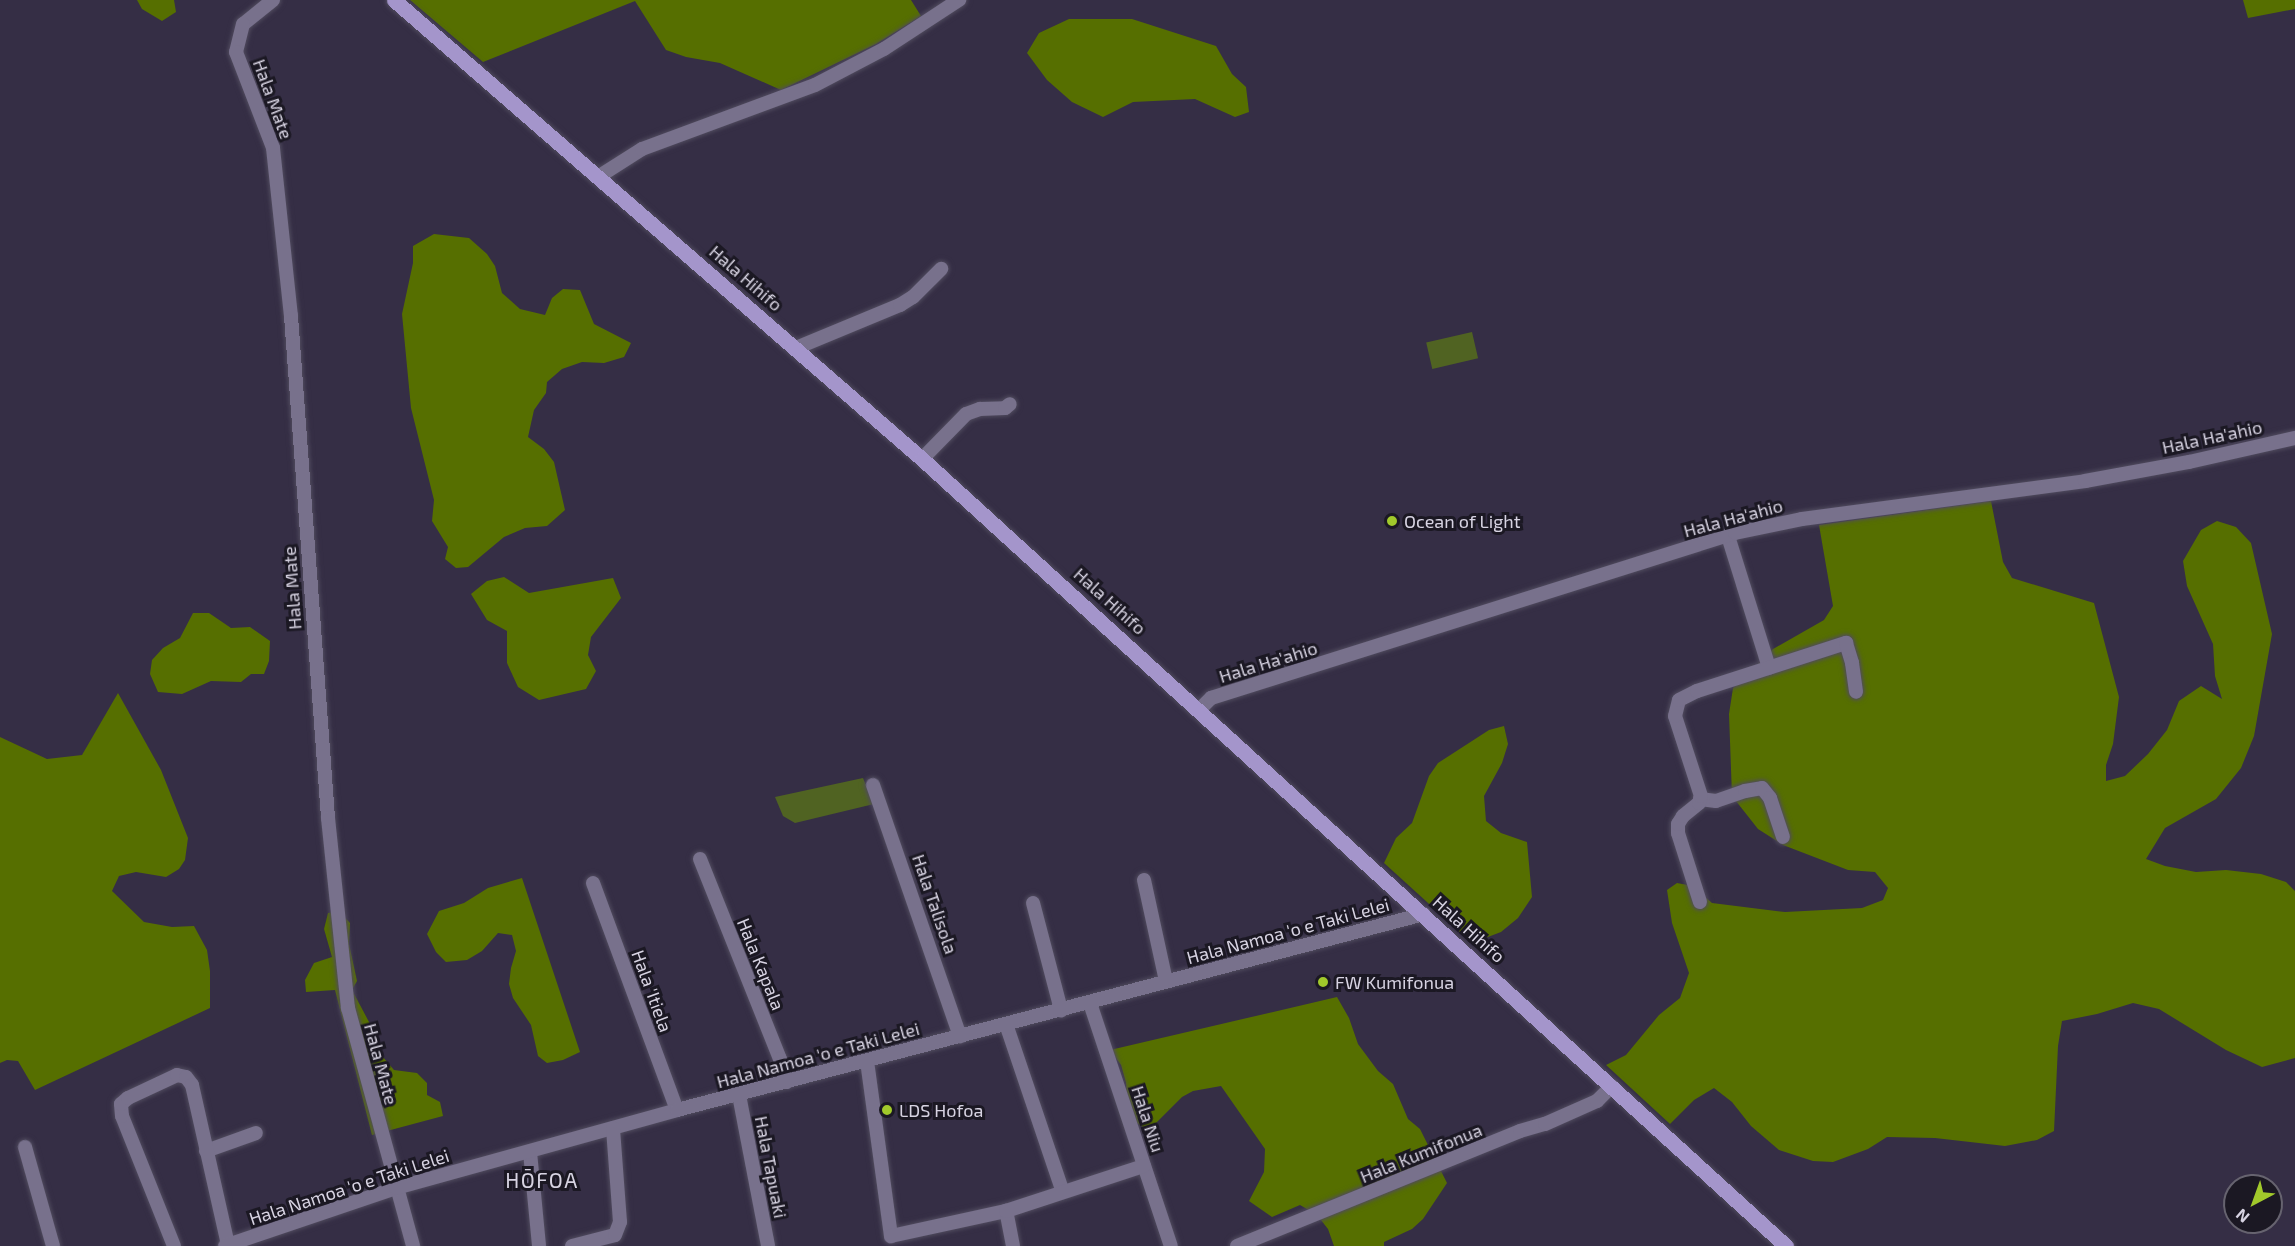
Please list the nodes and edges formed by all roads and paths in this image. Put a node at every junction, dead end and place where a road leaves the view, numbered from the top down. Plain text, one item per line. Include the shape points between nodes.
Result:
1 (273, 0) edge
2 (394, 0) edge
3 (959, 0) edge
4 (597, 177) junction
5 (940, 269) dead end
6 (796, 348) junction
7 (1010, 404) dead end
8 (2295, 438) edge
9 (922, 459) junction
10 (1728, 536) junction
11 (1768, 668) junction
12 (1856, 692) dead end
13 (1200, 709) junction
14 (873, 785) dead end
15 (1700, 799) junction
16 (1783, 837) dead end
17 (700, 859) dead end
18 (1144, 880) dead end
19 (593, 883) dead end
20 (1700, 902) dead end
21 (1033, 903) dead end
22 (1424, 914) junction
23 (1166, 981) junction
24 (1090, 1003) junction
25 (1061, 1010) junction
26 (1006, 1024) junction
27 (960, 1036) junction
28 (867, 1061) junction
29 (787, 1082) junction
30 (1612, 1086) junction
31 (739, 1095) junction
32 (677, 1110) junction
33 (613, 1128) junction
34 (256, 1133) dead end
35 (25, 1147) dead end
36 (207, 1151) junction
37 (530, 1152) junction
38 (1144, 1166) junction
39 (396, 1188) junction
40 (1063, 1192) junction
41 (1006, 1211) junction
42 (265, 1240) edge
43 (226, 1245) edge
44 (53, 1246) edge
45 (174, 1246) edge
46 (413, 1246) edge
47 (538, 1246) edge
48 (572, 1246) edge
49 (768, 1246) edge
50 (1013, 1246) edge
51 (1171, 1246) edge
52 (1237, 1246) edge
53 (1786, 1246) edge

1 - 39 street, Hala Mate via 243,24 236,52 273,148 291,316 328,818 348,1008
2 - 4 main road, Hala Hihifo
3 - 4 street via 884,49 815,85 642,149
4 - 6 main road, Hala Hihifo
5 - 6 street via 900,305
6 - 9 main road, Hala Hihifo
7 - 9 street via 966,414
8 - 10 street, Hala Ha'ahio via 2085,481 1802,519
9 - 13 main road, Hala Hihifo
10 - 11 street
10 - 13 street, Hala Ha'ahio via 1211,698
11 - 12 street via 1846,643
11 - 15 street via 1679,700 1675,716
13 - 22 main road, Hala Hihifo
14 - 27 street, Hala Talisola
15 - 16 street via 1716,801 1762,788 1770,798
15 - 20 street via 1683,816 1678,833
17 - 29 street, Hala Kapala
18 - 23 street
19 - 32 street, Hala 'Itiela
21 - 25 street
22 - 23 street, Hala Namoa 'o e Taki Lelei
22 - 30 main road, Hala Hihifo
23 - 24 street, Hala Namoa 'o e Taki Lelei
24 - 25 street, Hala Namoa 'o e Taki Lelei
24 - 38 street, Hala Niu
25 - 26 street, Hala Namoa 'o e Taki Lelei
26 - 27 street, Hala Namoa 'o e Taki Lelei
26 - 40 street
27 - 28 street, Hala Namoa 'o e Taki Lelei
28 - 29 street, Hala Namoa 'o e Taki Lelei
28 - 41 street via 891,1236
29 - 31 street, Hala Namoa 'o e Taki Lelei
30 - 52 street, Hala Kumifonua via 1597,1101 1545,1124
30 - 53 main road, Hala Hihifo
31 - 32 street, Hala Namoa 'o e Taki Lelei
31 - 49 street, Hala Tapuaki
32 - 33 street, Hala Namoa 'o e Taki Lelei
33 - 37 street, Hala Namoa 'o e Taki Lelei
33 - 48 street via 620,1222 615,1235
34 - 36 street
35 - 44 street
36 - 43 street
36 - 45 street via 192,1085 186,1077 177,1075 122,1104 122,1116
37 - 39 street, Hala Namoa 'o e Taki Lelei
37 - 47 street
38 - 40 street
38 - 51 street, Hala Niu
39 - 42 street, Hala Namoa 'o e Taki Lelei
39 - 46 street, Hala Mate
40 - 41 street
41 - 50 street
42 - 43 street, Hala Namoa 'o e Taki Lelei

